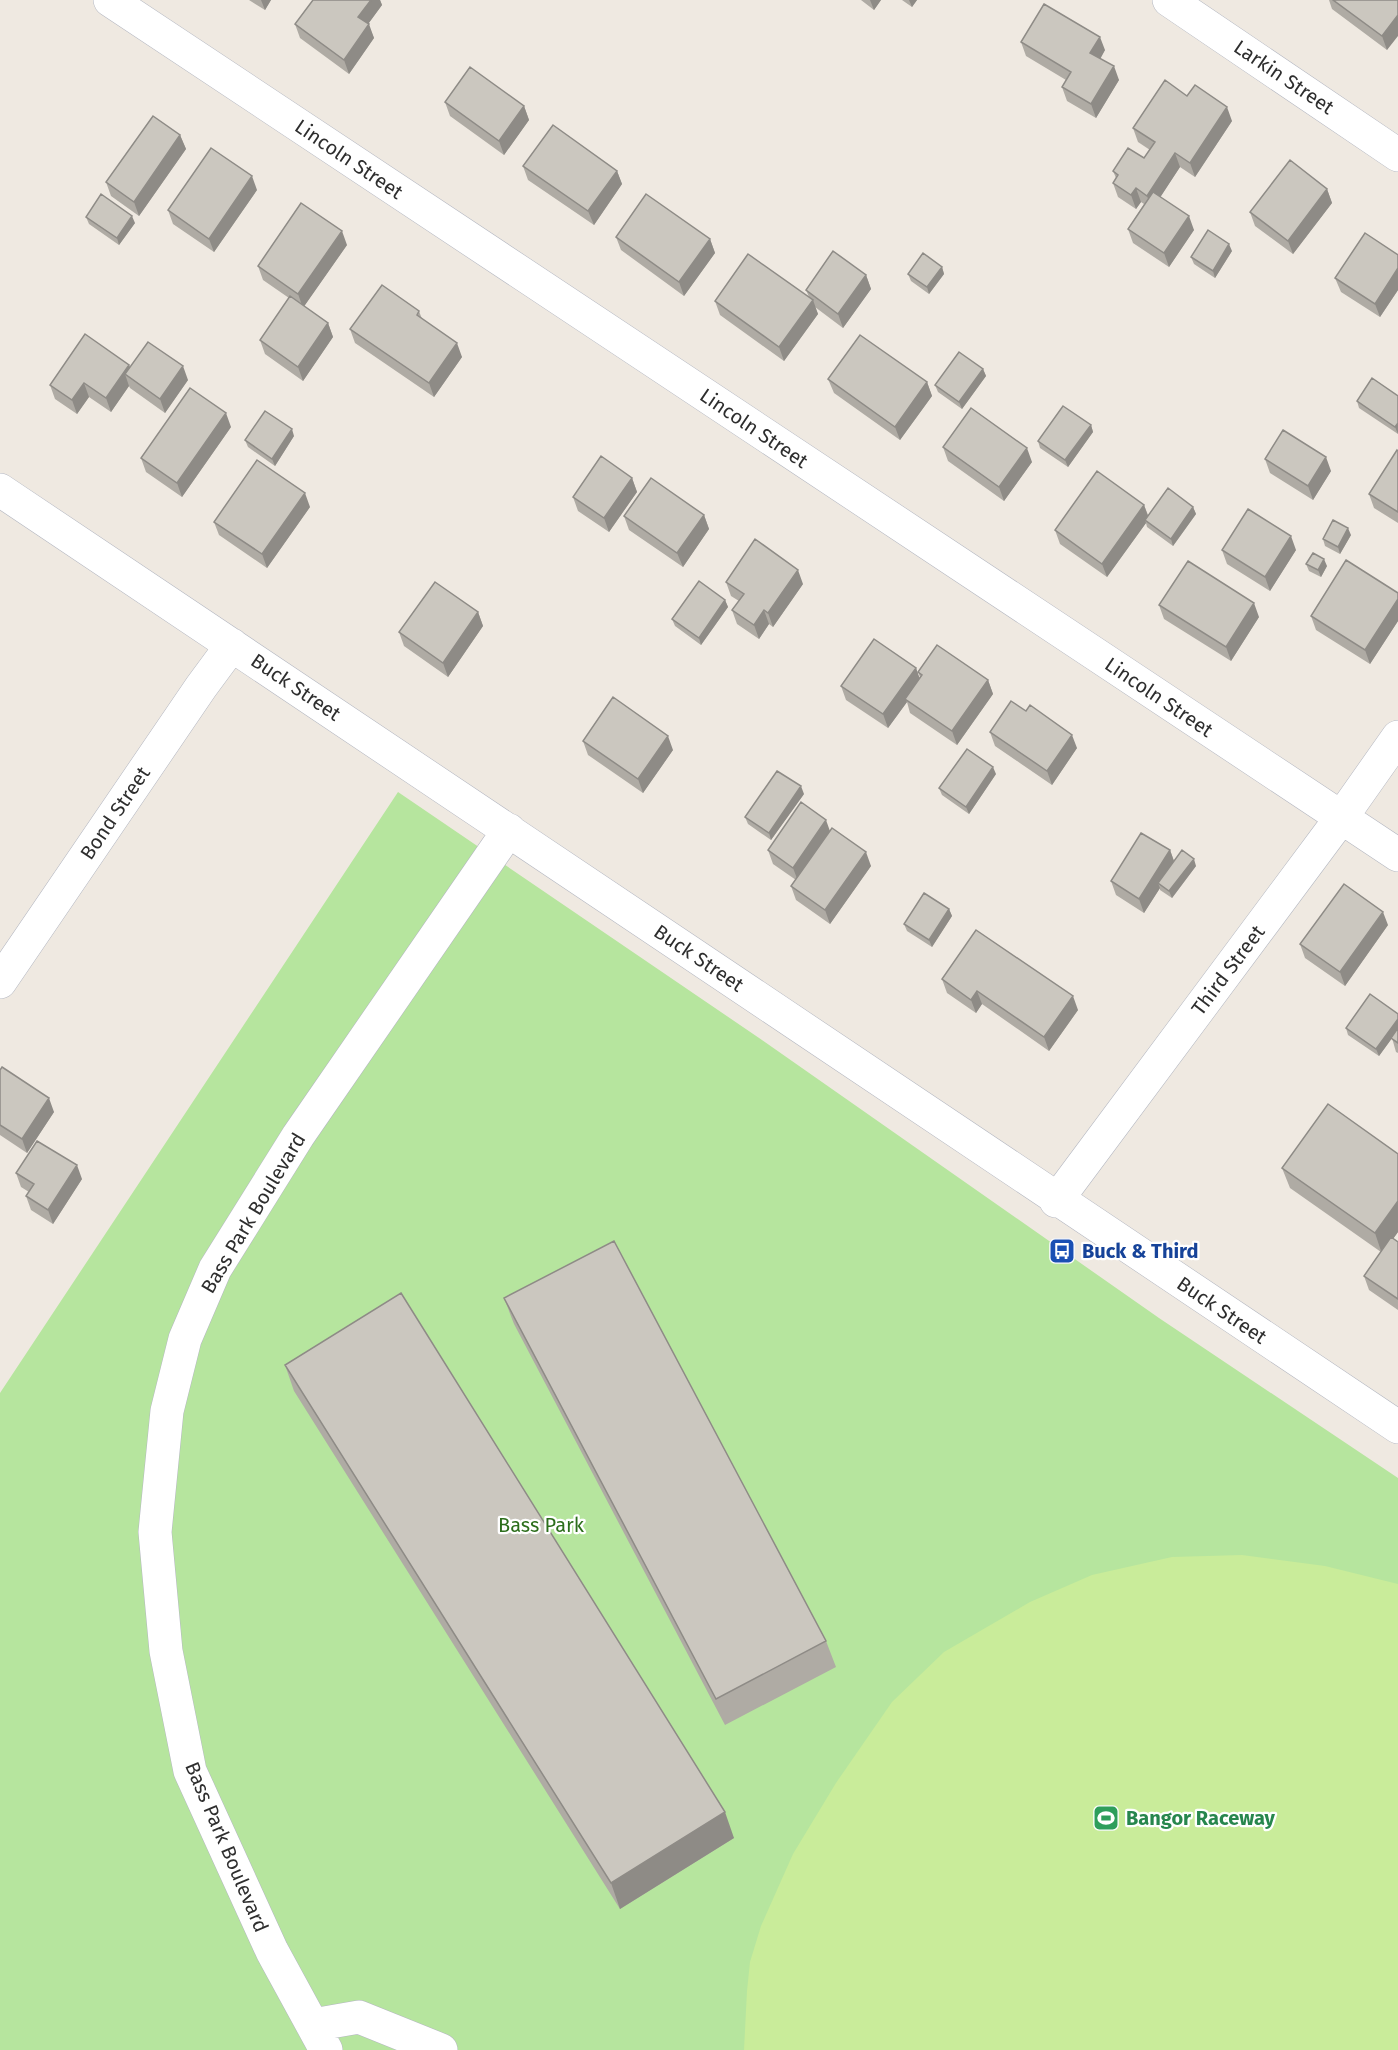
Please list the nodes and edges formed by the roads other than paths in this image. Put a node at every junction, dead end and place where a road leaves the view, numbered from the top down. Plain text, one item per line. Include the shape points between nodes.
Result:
1 (110, 0) edge
2 (1169, 0) edge
3 (1398, 155) edge
4 (0, 490) edge
5 (232, 645) junction
6 (1398, 737) edge
7 (1341, 818) junction
8 (509, 830) junction
9 (1398, 855) edge
10 (0, 982) edge
11 (1056, 1201) junction
12 (1398, 1427) edge
13 (320, 2038) edge
14 (441, 2050) edge

1 - 7 street, Lincoln Street
2 - 3 street, Larkin Street
4 - 5 street, Buck Street
5 - 8 street, Buck Street
5 - 10 street, Bond Street
6 - 7 street, Third Street
7 - 9 street, Lincoln Street
7 - 11 street, Third Street
8 - 11 street, Buck Street
8 - 13 street, Bass Park Boulevard via 298,1136 215,1269 185,1340 167,1411 155,1532 166,1651 190,1771 272,1952
11 - 12 street, Buck Street
13 - 14 street via 358,2017

